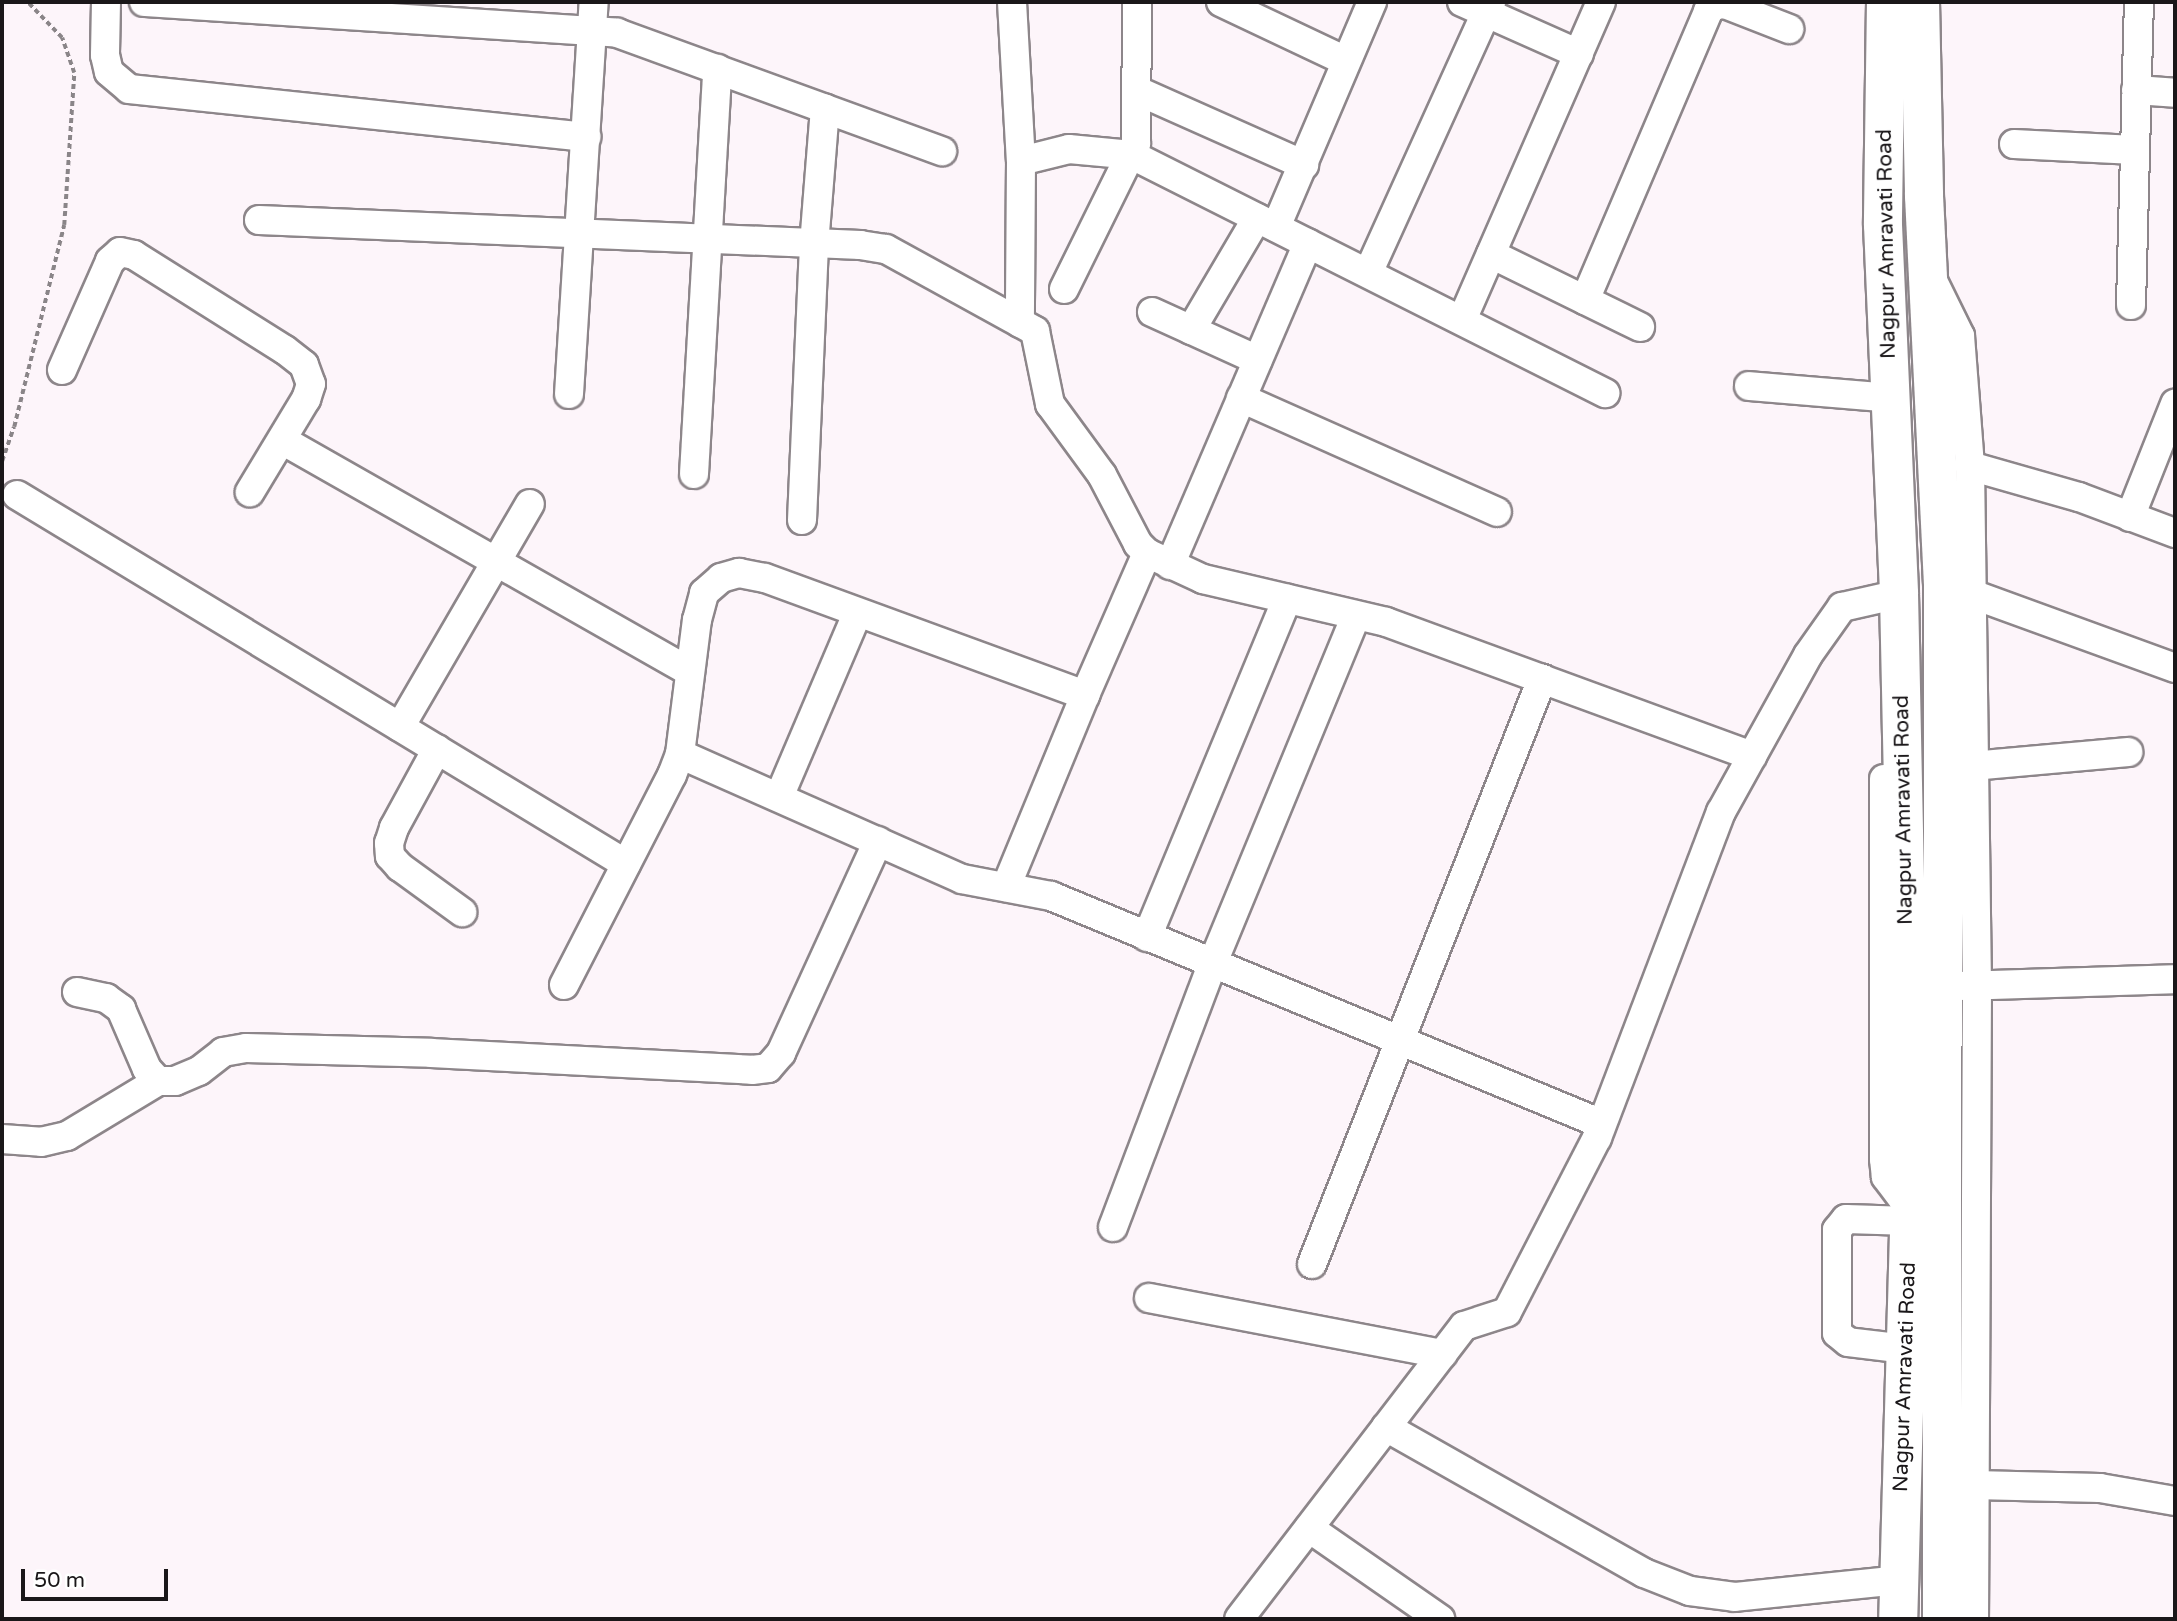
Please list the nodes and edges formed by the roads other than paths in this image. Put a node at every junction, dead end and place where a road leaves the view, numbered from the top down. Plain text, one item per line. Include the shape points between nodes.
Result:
1 (106, 2) edge
2 (144, 2) edge
3 (594, 2) edge
4 (1012, 2) edge
5 (1137, 2) edge
6 (1221, 2) edge
7 (1371, 2) edge
8 (1601, 2) edge
9 (1868, 2) edge
10 (1886, 2) edge
11 (1920, 2) edge
12 (2139, 2) edge
13 (1480, 5) edge
14 (1788, 29) dead end
15 (592, 31) junction
16 (1578, 54) junction
17 (1346, 61) junction
18 (717, 69) junction
19 (2136, 90) junction
20 (1138, 91) junction
21 (2175, 93) edge
22 (825, 108) junction
23 (586, 137) junction
24 (2014, 144) dead end
25 (2135, 150) junction
26 (942, 151) dead end
27 (1132, 155) junction
28 (1021, 161) junction
29 (1304, 165) junction
30 (259, 220) dead end
31 (1267, 222) junction
32 (580, 235) junction
33 (705, 240) junction
34 (1308, 243) junction
35 (814, 245) junction
36 (1491, 254) junction
37 (1928, 272) junction
38 (1368, 273) junction
39 (1064, 289) dead end
40 (1585, 300) junction
41 (2131, 305) dead end
42 (1152, 312) dead end
43 (1462, 320) junction
44 (1020, 323) junction
45 (1640, 327) dead end
46 (1191, 330) junction
47 (1258, 360) junction
48 (62, 370) dead end
49 (1749, 386) dead end
50 (1605, 393) dead end
51 (569, 394) dead end
52 (1241, 398) junction
53 (1882, 398) junction
54 (2175, 404) edge
55 (282, 439) junction
56 (1970, 466) junction
57 (694, 474) dead end
58 (250, 492) dead end
59 (17, 495) dead end
60 (530, 504) dead end
61 (1497, 512) dead end
62 (2130, 517) junction
63 (802, 520) dead end
64 (2175, 533) edge
65 (1159, 559) junction
66 (495, 564) junction
67 (1969, 593) junction
68 (1892, 596) junction
69 (1287, 599) junction
70 (857, 614) junction
71 (1356, 615) junction
72 (2175, 668) edge
73 (690, 673) junction
74 (1542, 679) junction
75 (1085, 695) junction
76 (400, 727) junction
77 (437, 750) junction
78 (2128, 752) dead end
79 (680, 754) junction
80 (1752, 756) junction
81 (1972, 766) junction
82 (779, 797) junction
83 (878, 841) junction
84 (626, 864) junction
85 (1006, 887) junction
86 (462, 912) dead end
87 (1147, 937) junction
88 (1212, 965) junction
89 (2175, 979) edge
90 (564, 985) dead end
91 (1959, 986) junction
92 (77, 992) dead end
93 (1401, 1041) junction
94 (158, 1081) junction
95 (1602, 1124) junction
96 (2, 1139) edge
97 (1910, 1215) junction
98 (1113, 1227) dead end
99 (1312, 1264) dead end
100 (1149, 1298) dead end
101 (1906, 1349) junction
102 (1443, 1354) junction
103 (1386, 1427) junction
104 (1974, 1485) junction
105 (2175, 1501) edge
106 (1309, 1528) junction
107 (1899, 1580) junction
108 (1731, 1608) edge
109 (1239, 1619) edge
110 (1440, 1619) edge
111 (1898, 1619) edge
112 (1942, 1619) edge
113 (1974, 1619) edge

1 - 23 street via 109,72 129,89
2 - 15 street
3 - 15 street
4 - 28 street
5 - 20 street
6 - 17 street
7 - 17 street
8 - 16 street
9 - 53 street
10 - 53 highway, Nagpur Amravati Road
11 - 37 highway, Nagpur Amravati Road
12 - 19 street
13 - 16 street
13 - 38 street
14 - 40 street via 1725,4 1708,11
15 - 18 street via 617,33
15 - 23 street
16 - 36 street
17 - 29 street
18 - 22 street
18 - 33 street
19 - 21 street
19 - 25 street
20 - 27 street via 1138,133
20 - 29 street
22 - 26 street
22 - 35 street
23 - 32 street
24 - 25 street
25 - 41 street
27 - 28 street via 1069,149
27 - 31 street
27 - 39 street
28 - 44 street
29 - 31 street
30 - 32 street
31 - 34 street
31 - 46 street
32 - 33 street
32 - 51 street
33 - 35 street
33 - 57 street
34 - 38 street
34 - 47 street
35 - 44 street via 886,249
35 - 63 street
36 - 40 street
36 - 43 street
37 - 56 street via 1960,336
37 - 91 highway, Nagpur Amravati Road
38 - 43 street
40 - 45 street
42 - 46 street
43 - 50 street
44 - 65 street via 1038,337 1050,404 1102,475 1138,544
46 - 47 street
47 - 52 street
48 - 55 street via 110,261 120,251 134,255 304,365 311,384
49 - 53 street
52 - 61 street
52 - 65 street
53 - 68 highway, Nagpur Amravati Road
54 - 62 street
55 - 58 street
55 - 66 street
56 - 62 street via 2079,497
56 - 67 street
59 - 76 street
60 - 66 street
62 - 64 street
65 - 69 street via 1203,579
65 - 75 street
66 - 73 street
66 - 76 street
67 - 72 street
67 - 81 street
68 - 80 street via 1842,607 1808,655
68 - 97 highway, Nagpur Amravati Road
69 - 71 street
69 - 87 street
70 - 73 street via 765,578 739,573 721,578 704,593
70 - 75 street
70 - 82 street
71 - 74 street
71 - 88 street
73 - 79 street
74 - 80 street
74 - 93 street
75 - 85 street
76 - 77 street
77 - 84 street
77 - 86 street via 394,828 390,856
78 - 81 street
79 - 82 street
79 - 84 street
80 - 95 street via 1721,812
81 - 91 street
82 - 83 street
83 - 85 street via 962,879
83 - 94 street via 781,1053 768,1068 246,1048 223,1052 199,1071 175,1081
84 - 90 street
85 - 87 street via 1051,896
87 - 88 street
88 - 93 street
88 - 98 street
89 - 91 street
91 - 104 street
91 - 112 highway, Nagpur Amravati Road
92 - 94 street via 106,998 121,1009 147,1069
93 - 95 street
93 - 99 street
94 - 96 street via 66,1136 41,1142
95 - 102 street via 1507,1312 1464,1326
97 - 101 highway, Nagpur Amravati Road
97 - 101 street via 1846,1219 1837,1230 1837,1333 1847,1342
100 - 102 street
101 - 107 highway, Nagpur Amravati Road
102 - 103 street
103 - 106 street
103 - 108 street via 1644,1573
104 - 105 street via 2100,1488
104 - 113 street
106 - 109 street
106 - 110 street
107 - 108 street
107 - 111 highway, Nagpur Amravati Road

